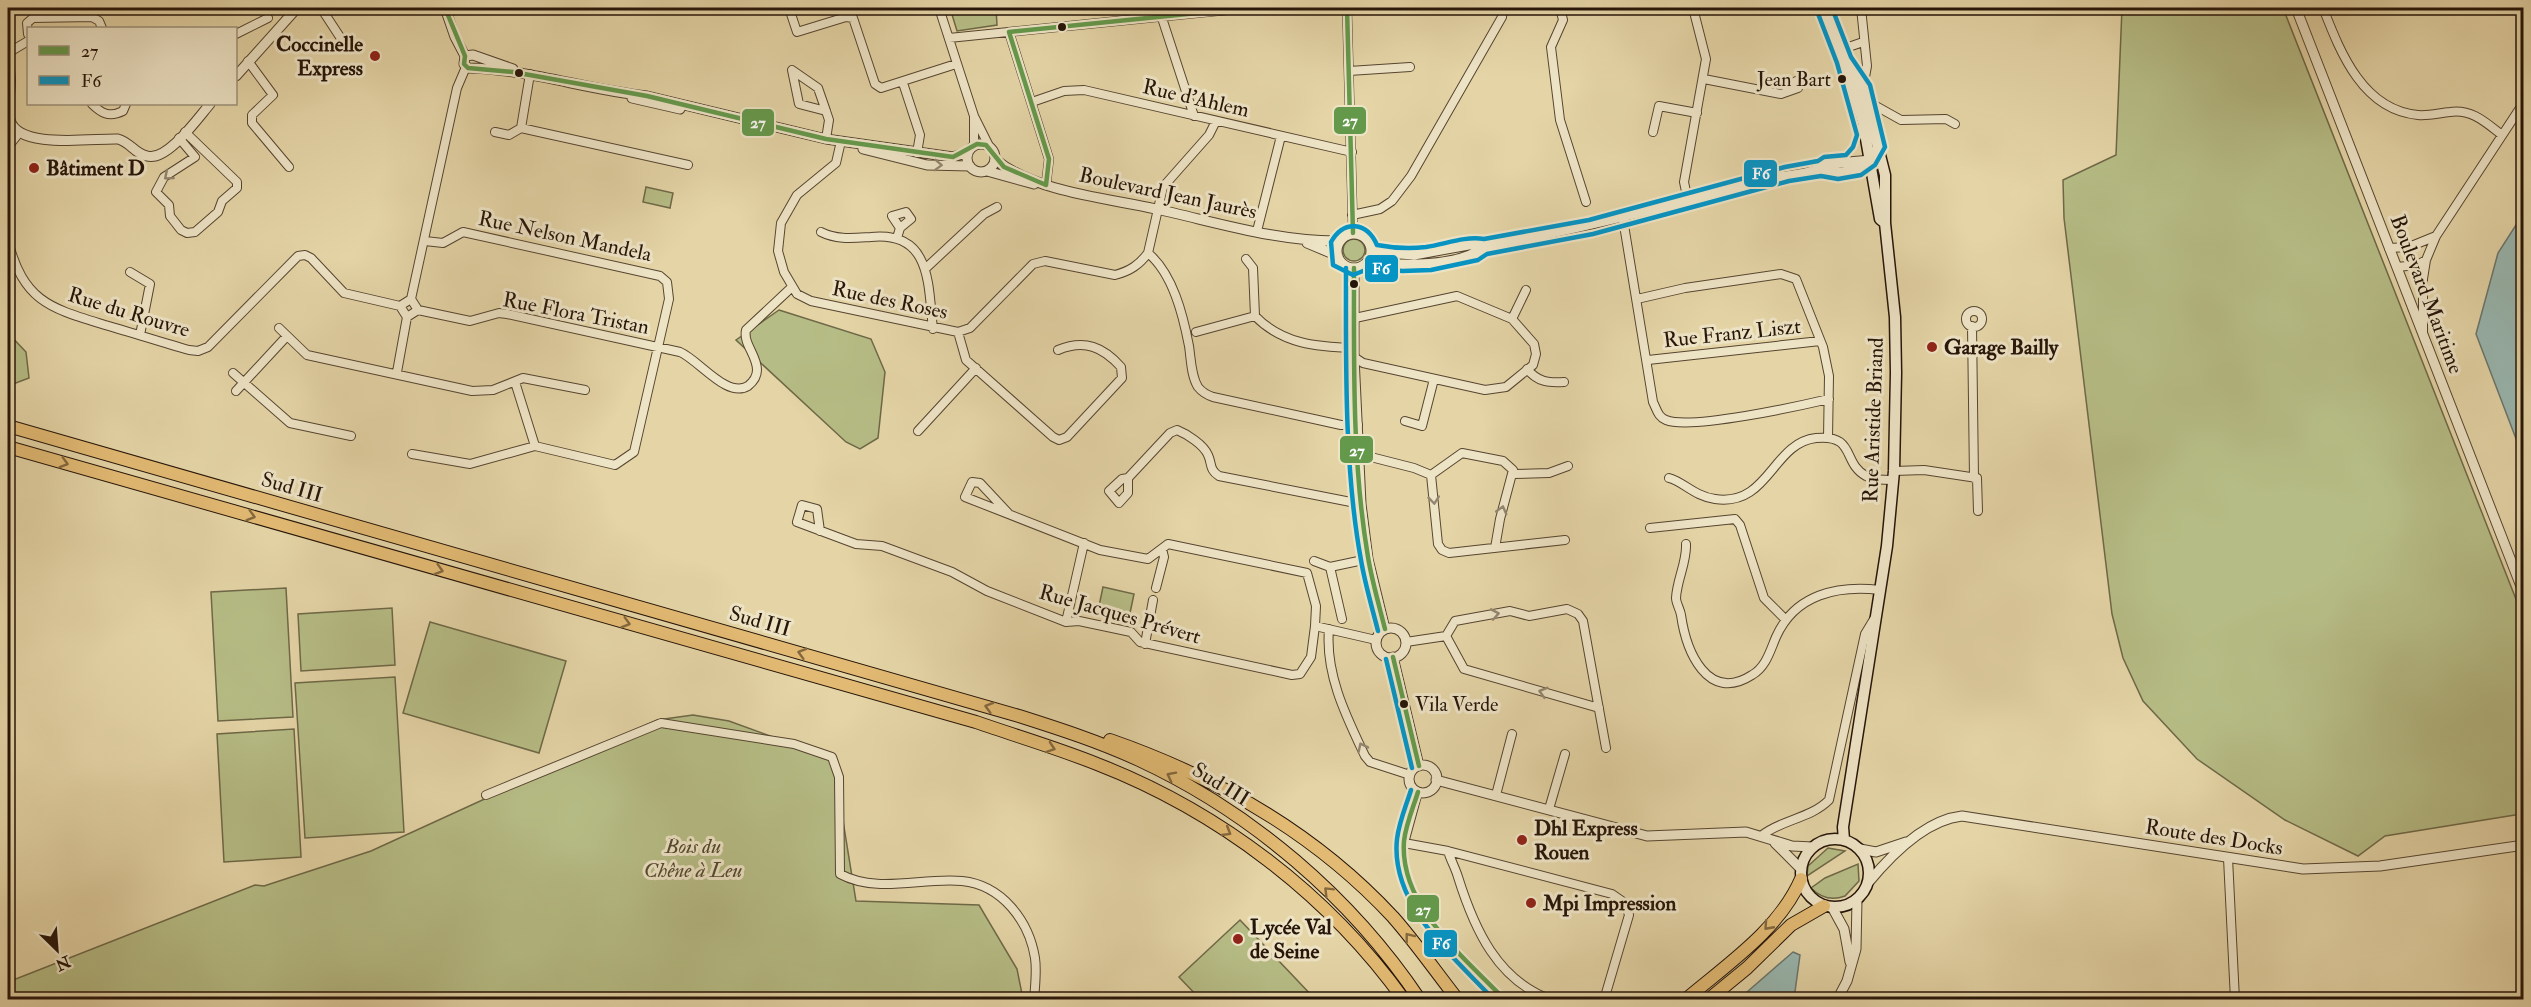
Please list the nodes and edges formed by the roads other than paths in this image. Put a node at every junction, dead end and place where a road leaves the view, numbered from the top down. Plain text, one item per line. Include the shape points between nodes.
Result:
1 (297, 8) edge
2 (321, 8) edge
3 (445, 8) edge
4 (789, 8) edge
5 (939, 8) edge
6 (1247, 8) edge
7 (1347, 8) edge
8 (1503, 8) edge
9 (1560, 8) edge
10 (1693, 8) edge
11 (1824, 8) edge
12 (1861, 8) edge
13 (2296, 8) edge
14 (2324, 8) edge
15 (1161, 15) junction
16 (268, 18) dead end
17 (27, 27) edge
18 (102, 27) edge
19 (1009, 32) junction
20 (237, 34) edge
21 (340, 37) dead end
22 (949, 38) junction
23 (27, 42) edge
24 (1863, 42) junction
25 (8, 53) edge
26 (1842, 55) junction
27 (248, 62) junction
28 (8, 64) edge
29 (472, 64) junction
30 (956, 64) junction
31 (1410, 67) dead end
32 (1349, 71) junction
33 (530, 74) junction
34 (237, 75) edge
35 (1704, 79) junction
36 (1796, 81) dead end
37 (903, 83) junction
38 (1863, 88) junction
39 (1867, 101) junction
40 (1032, 102) junction
41 (2523, 102) edge
42 (93, 105) edge
43 (126, 105) edge
44 (209, 105) edge
45 (826, 111) junction
46 (1697, 113) junction
47 (1889, 114) junction
48 (974, 116) junction
49 (1194, 116) junction
50 (1216, 121) junction
51 (1867, 121) junction
52 (1955, 124) dead end
53 (521, 128) junction
54 (495, 132) dead end
55 (1653, 132) dead end
56 (19, 133) junction
57 (182, 135) junction
58 (1865, 135) junction
59 (2502, 135) junction
60 (1281, 136) junction
61 (826, 139) junction
62 (841, 141) junction
63 (1878, 145) junction
64 (989, 146) junction
65 (8, 147) edge
66 (971, 149) junction
67 (1352, 152) junction
68 (917, 153) junction
69 (996, 160) junction
70 (1871, 160) junction
71 (688, 165) dead end
72 (970, 166) junction
73 (1852, 166) junction
74 (289, 167) dead end
75 (987, 171) junction
76 (1885, 175) junction
77 (1873, 182) junction
78 (1044, 185) junction
79 (1689, 201) junction
80 (1586, 202) dead end
81 (997, 207) dead end
82 (1157, 209) junction
83 (1352, 214) junction
84 (1623, 219) junction
85 (1885, 223) junction
86 (900, 228) dead end
87 (1257, 231) junction
88 (821, 232) dead end
89 (1353, 233) junction
90 (1285, 236) junction
91 (2436, 236) junction
92 (897, 238) junction
93 (8, 241) edge
94 (425, 241) junction
95 (1340, 241) junction
96 (2389, 248) junction
97 (1148, 253) junction
98 (1371, 255) junction
99 (1338, 256) junction
100 (1246, 259) dead end
101 (2426, 260) junction
102 (2397, 267) junction
103 (926, 268) junction
104 (1354, 268) junction
105 (130, 272) dead end
106 (792, 288) junction
107 (1526, 290) dead end
108 (411, 299) junction
109 (1637, 299) junction
110 (400, 306) junction
111 (418, 310) junction
112 (1255, 316) junction
113 (407, 317) junction
114 (1355, 318) junction
115 (1512, 319) junction
116 (1972, 326) dead end
117 (279, 328) dead end
118 (933, 329) junction
119 (958, 332) junction
120 (1196, 332) dead end
121 (2422, 333) junction
122 (140, 335) junction
123 (287, 336) junction
124 (1820, 341) junction
125 (657, 347) junction
126 (1058, 350) dead end
127 (1354, 352) junction
128 (1648, 360) junction
129 (976, 368) junction
130 (1527, 369) junction
131 (396, 372) junction
132 (233, 373) dead end
133 (1434, 379) junction
134 (515, 382) junction
135 (1564, 382) dead end
136 (244, 383) junction
137 (585, 390) dead end
138 (236, 391) dead end
139 (1829, 399) junction
140 (1406, 421) dead end
141 (1358, 425) junction
142 (8, 426) edge
143 (918, 431) dead end
144 (351, 436) dead end
145 (1828, 438) junction
146 (535, 446) junction
147 (8, 447) edge
148 (412, 454) dead end
149 (1359, 454) junction
150 (1568, 466) dead end
151 (1513, 474) junction
152 (1431, 475) junction
153 (1893, 475) junction
154 (1128, 478) dead end
155 (1669, 478) dead end
156 (1974, 478) junction
157 (1361, 504) junction
158 (1978, 511) dead end
159 (1009, 514) junction
160 (1650, 528) dead end
161 (820, 531) dead end
162 (1565, 540) dead end
163 (1084, 543) junction
164 (1686, 544) dead end
165 (1495, 548) junction
166 (1162, 549) junction
167 (1368, 559) junction
168 (1314, 561) dead end
169 (1330, 567) junction
170 (1156, 588) dead end
171 (1880, 590) junction
172 (2523, 594) edge
173 (1153, 600) dead end
174 (1876, 617) junction
175 (1342, 619) dead end
176 (1786, 620) junction
177 (1066, 622) junction
178 (1316, 626) junction
179 (1329, 629) junction
180 (1385, 629) junction
181 (1446, 636) junction
182 (1376, 640) junction
183 (1406, 642) junction
184 (1145, 644) junction
185 (1393, 657) junction
186 (1599, 708) junction
187 (1019, 716) junction
188 (1512, 734) dead end
189 (1606, 748) dead end
190 (1565, 754) dead end
191 (1419, 766) junction
192 (1410, 775) junction
193 (1436, 780) junction
194 (1418, 792) junction
195 (486, 795) dead end
196 (1496, 795) junction
197 (1549, 809) junction
198 (1761, 836) junction
199 (1844, 840) junction
200 (1773, 841) junction
201 (1911, 841) junction
202 (2522, 844) edge
203 (1813, 848) junction
204 (1860, 849) junction
205 (1448, 851) junction
206 (2228, 858) junction
207 (1801, 874) junction
208 (1868, 883) junction
209 (1857, 900) junction
210 (1828, 906) junction
211 (1851, 967) junction
212 (1034, 999) edge
213 (1404, 999) edge
214 (1420, 999) edge
215 (1458, 999) edge
216 (1552, 999) edge
217 (1604, 999) edge
218 (1685, 999) edge
219 (1708, 999) edge
220 (1837, 999) edge
221 (2235, 999) edge

1 - 27 street
2 - 21 street
3 - 29 street via 465,56 463,61
4 - 37 street via 797,32 853,18 875,84 881,88
5 - 22 street
6 - 15 street
7 - 32 street
8 - 83 street via 1502,17 1412,176 1392,201 1380,209
9 - 80 street via 1563,20 1551,47 1560,120
10 - 35 street via 1706,59
11 - 26 main road, Rue Aristide Briand
12 - 24 street
13 - 96 street, Boulevard Maritime
14 - 59 street via 2347,64 2371,93 2416,115 2462,111 2473,114
15 - 19 street
15 - 49 street
16 - 20 street
17 - 18 street via 33,18 92,17
19 - 22 street
19 - 40 street
22 - 30 street
23 - 25 street
24 - 26 street
24 - 38 street via 1867,66
26 - 38 main road, Rue Aristide Briand
26 - 51 main road, Rue Aristide Briand
27 - 34 street
27 - 74 street via 273,95 252,115 252,123
28 - 56 street via 10,119
29 - 33 street
29 - 94 street via 457,88
30 - 37 street
30 - 48 street
31 - 32 street
32 - 67 street
33 - 53 street
33 - 61 street via 668,108 702,111
35 - 36 street via 1781,94 1798,88
35 - 46 street
37 - 68 street via 920,135
38 - 39 main road, Rue Aristide Briand
39 - 47 street
39 - 51 main road, Rue Aristide Briand
40 - 49 street, Rue d'Ahlem via 1075,89
40 - 78 street via 1048,159
41 - 59 street
42 - 43 street via 109,115 123,111
44 - 57 street
45 - 45 street via 818,88 792,70 799,104
45 - 61 street
46 - 55 street via 1659,106
46 - 79 street via 1684,182
47 - 51 street
47 - 52 street via 1907,122 1946,119
48 - 64 street
48 - 66 street
49 - 50 street, Rue d'Ahlem
50 - 60 street, Rue d'Ahlem
50 - 82 street via 1209,135 1163,187
51 - 58 main road, Rue Aristide Briand
51 - 63 main road, Rue Aristide Briand
53 - 54 street via 509,135
53 - 71 street
56 - 57 street via 32,139 118,140 149,157 161,155
56 - 65 street
57 -> 57 street via 195,157 164,177 156,192 169,205 170,216 187,233 218,212 222,201 237,188 237,182
58 - 70 main road, Rue Aristide Briand
58 - 73 street
59 - 91 street
60 - 67 street, Rue d'Ahlem
60 - 87 street
61 - 62 street
62 - 68 street
62 -> 72 street via 927,165
62 - 106 street via 836,163 797,195 781,223 778,250
63 - 70 street
63 - 76 main road, Rue Aristide Briand
64 - 66 street
64 - 69 street
66 - 68 street via 953,157
66 - 72 street
67 - 83 street
69 - 75 street
69 - 78 street, Boulevard Jean Jaurès
70 - 73 street
70 - 76 street
70 - 77 main road, Rue Aristide Briand
72 - 75 street via 978,172
73 - 77 street
73 - 79 street via 1787,174
75 - 78 street, Boulevard Jean Jaurès
76 - 85 main road, Rue Aristide Briand
77 - 85 main road, Rue Aristide Briand via 1880,219
78 - 82 street, Boulevard Jean Jaurès
79 - 84 street
81 - 103 street via 984,214
82 - 87 street, Boulevard Jean Jaurès
82 - 97 street
83 - 89 street
84 - 98 street via 1484,247 1474,244 1414,255
84 - 109 street
85 - 153 main road, Rue Aristide Briand via 1895,318
86 - 92 street
87 - 90 street, Boulevard Jean Jaurès
88 - 92 street via 834,239
89 - 95 street
89 - 98 street via 1366,238
90 - 95 street, Boulevard Jean Jaurès
90 - 99 street, Boulevard Jean Jaurès
91 - 96 street via 2409,246
91 - 101 street
92 - 103 street via 916,250
93 - 122 street, Rue du Rouvre via 20,276 43,301 55,309
94 - 108 street
94 - 125 street, Rue Nelson Mandela via 443,243 463,232 660,276 667,282 669,293
95 - 99 street
96 - 102 street, Boulevard Maritime
97 - 119 street, Rue des Roses via 1134,268 1115,274 1045,261 1033,264 970,328
97 - 141 street via 1162,268 1179,307 1194,378 1203,392 1331,423
98 - 104 street via 1366,264
99 - 104 street
100 - 112 street via 1253,268
101 - 102 street
101 - 121 street
102 - 121 street, Boulevard Maritime
103 - 118 street
104 - 114 street
105 - 122 street via 150,284
106 - 118 street, Rue des Roses via 811,302
106 - 125 street, Rue Flora Tristan via 746,330 745,338 757,368 754,380 745,388 727,387 688,355
107 - 115 street
108 - 110 street
108 - 111 street
109 - 124 street via 1685,288 1781,274 1791,276 1796,279
109 - 128 street
110 - 113 street
110 - 122 street, Rue du Rouvre via 344,293 305,255 298,256 208,347 189,350
111 - 113 street
111 - 125 street, Rue Flora Tristan via 470,321 507,314
112 - 120 street
112 - 127 street via 1267,329 1294,341
113 - 131 street
114 - 115 street via 1457,296
114 - 127 street
115 - 130 street via 1534,344 1533,365
116 - 156 street
117 - 123 street
118 - 119 street, Rue des Roses
119 - 129 street via 966,360
121 - 172 street, Boulevard Maritime
123 - 131 street via 307,355
123 - 136 street
124 - 128 street, Rue Franz Liszt
124 - 139 street via 1829,376
125 - 146 street, Rue Nelson Mandela via 634,452 615,465
126 - 129 street via 1072,344 1102,350 1121,368 1122,378 1067,437 1059,440
127 - 133 street via 1363,363
127 - 141 street
128 - 139 street via 1653,402 1659,417 1669,422 1730,418
129 - 143 street
130 - 133 street via 1498,389
130 - 135 street via 1538,380
131 - 134 street via 472,391 493,390
132 - 136 street
133 - 140 street via 1422,426
134 - 137 street via 524,378
134 - 146 street
136 - 138 street
136 - 144 street via 290,423
139 - 145 street
141 - 149 street
187 -> 142 highway, Sud III
145 - 153 street via 1839,440 1865,476
145 - 155 street via 1800,441 1769,476 1742,496 1715,499
146 - 148 street via 470,464
147 -> 213 highway, Sud III via 976,722 1098,764 1182,805 1253,848 1301,887 1356,942
149 - 152 street
149 - 157 street
150 - 151 street via 1549,473
151 - 152 street via 1514,470 1503,461 1462,453
165 -> 151 street
152 -> 165 street via 1438,544 1442,550 1449,553
153 - 156 street via 1924,470
153 - 171 main road, Rue Aristide Briand
154 - 157 street via 1177,430 1208,453 1210,467 1219,476
156 - 158 street
157 - 167 street
159 - 159 street via 965,497 972,482 980,483
159 - 163 street
160 - 176 street via 1735,519 1764,598
161 - 177 street, Rue Jacques Prévert via 856,544 882,546 942,568 987,591
162 - 165 street
163 - 166 street via 1148,560
163 - 177 street
164 - 176 street via 1676,600 1695,663 1707,675 1717,681 1733,682 1752,676 1762,667
166 - 170 street via 1164,558
166 - 178 street, Rue Jacques Prévert via 1168,544 1306,573 1316,606
167 - 169 street
167 - 180 street
168 - 169 street
169 - 175 street
171 - 174 main road, Rue Aristide Briand
171 - 176 street via 1858,588 1811,598
173 - 184 street
174 - 198 street, Rue Aristide Briand via 1864,634 1829,800 1820,809 1773,826
174 - 199 main road, Rue Aristide Briand
177 - 184 street, Rue Jacques Prévert via 1131,632
178 - 179 street
178 - 184 street, Rue Jacques Prévert via 1308,663 1300,674 1292,675
179 - 182 street
192 -> 179 street via 1370,762 1365,756 1343,710 1327,647
180 - 182 street
180 - 183 street via 1402,632
181 - 183 street
186 -> 181 street via 1464,669
181 -> 186 street via 1455,621 1510,611 1529,616 1567,609 1578,614 1583,621
182 - 185 street via 1381,654
183 - 185 street via 1401,653
185 - 191 street
186 - 189 street
214 -> 187 highway, Sud III via 1369,932 1259,831 1187,785 1138,760
215 -> 187 highway via 1394,918 1351,875 1247,801 1160,757 1096,735
188 - 196 street
190 - 197 street
191 - 192 street
191 - 193 street via 1431,768
192 - 194 street via 1411,786
193 - 194 street via 1430,790
193 - 196 street
194 - 205 street via 1404,843
195 - 212 street via 661,723 794,744 832,757 839,777 840,874 851,880 882,884 962,881 983,886 1008,902 1031,940 1036,961
196 - 197 street
197 - 198 street via 1647,836 1734,832
198 - 200 street
199 - 203 main road via 1827,840
199 - 204 main road
200 - 203 street
200 - 207 street
201 - 204 street via 1876,852
201 - 206 street, Route des Docks via 1941,821 1971,816
201 - 208 street
202 - 206 street, Route des Docks via 2337,870 2280,867
203 - 207 main road
204 - 208 main road via 1868,865
205 - 216 street via 1475,926 1496,961 1539,995
205 - 217 street via 1612,894 1624,903 1629,915
206 - 221 street
207 - 210 main road via 1810,896
207 -> 218 highway via 1791,899 1748,948
208 - 209 main road
209 - 210 main road via 1848,905
209 - 211 street via 1856,949
210 - 211 street via 1844,929
210 - 219 highway via 1791,925
211 - 220 street

